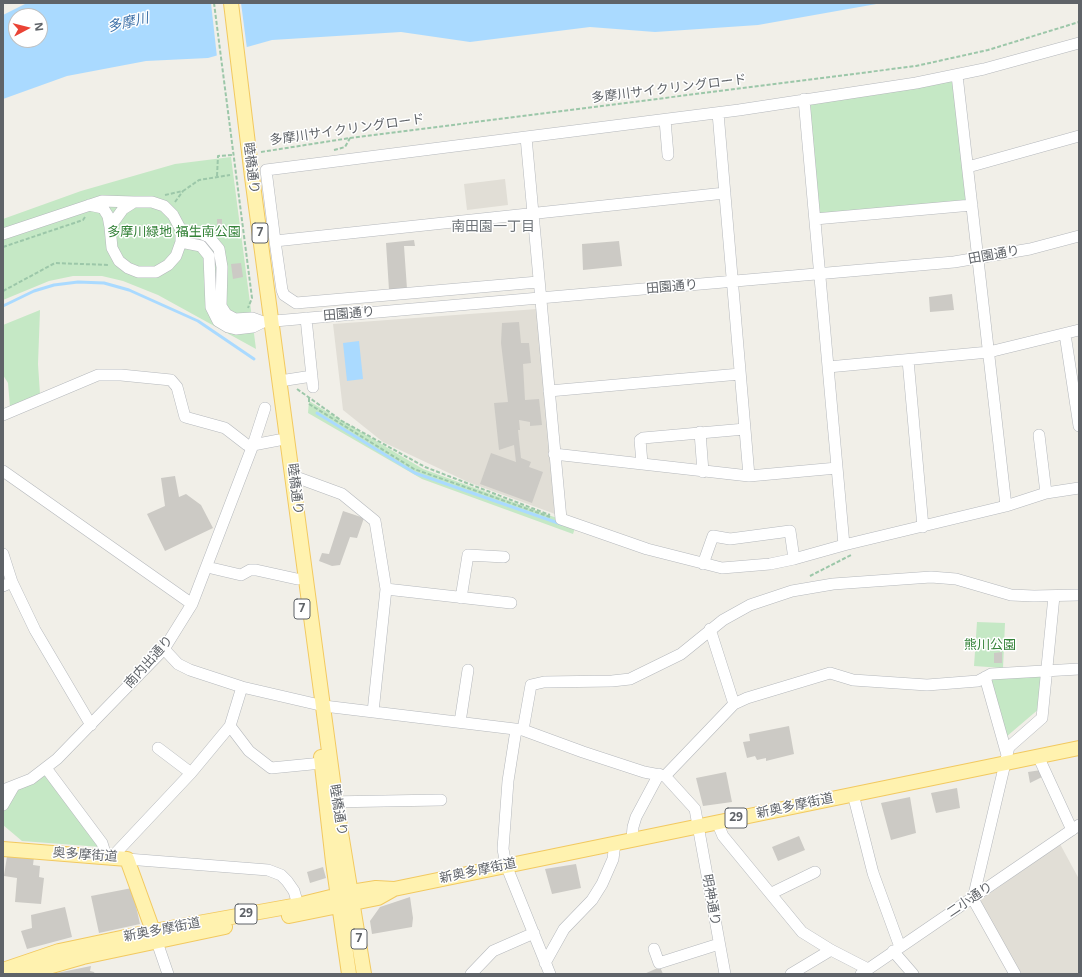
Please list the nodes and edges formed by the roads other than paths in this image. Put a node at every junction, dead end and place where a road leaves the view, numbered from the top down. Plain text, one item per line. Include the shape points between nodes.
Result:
1 (221, 3) edge
2 (231, 3) edge
3 (1079, 43) edge
4 (957, 75) junction
5 (804, 99) junction
6 (718, 113) junction
7 (665, 120) junction
8 (1079, 136) edge
9 (526, 137) junction
10 (242, 152) junction
11 (668, 155) dead end
12 (968, 167) junction
13 (725, 193) junction
14 (134, 202) junction
15 (89, 205) junction
16 (972, 205) junction
17 (533, 214) junction
18 (815, 219) junction
19 (110, 227) junction
20 (181, 230) junction
21 (3, 234) edge
22 (1079, 236) edge
23 (275, 241) junction
24 (181, 242) junction
25 (979, 258) junction
26 (820, 274) junction
27 (538, 282) junction
28 (732, 282) junction
29 (540, 299) junction
30 (306, 318) junction
31 (267, 322) junction
32 (1079, 330) edge
33 (1065, 334) junction
34 (989, 352) junction
35 (908, 360) junction
36 (828, 367) junction
37 (740, 374) junction
38 (285, 383) junction
39 (549, 391) junction
40 (265, 408) dead end
41 (3, 415) edge
42 (1079, 426) edge
43 (745, 429) junction
44 (700, 432) junction
45 (1040, 435) dead end
46 (279, 440) junction
47 (253, 445) junction
48 (554, 454) junction
49 (642, 463) junction
50 (837, 468) junction
51 (3, 471) edge
52 (703, 472) junction
53 (293, 476) junction
54 (749, 476) junction
55 (1079, 488) edge
56 (1046, 493) junction
57 (1006, 506) junction
58 (923, 527) junction
59 (844, 545) junction
60 (3, 554) edge
61 (504, 557) dead end
62 (794, 559) junction
63 (703, 564) junction
64 (207, 567) junction
65 (297, 579) junction
66 (7, 584) edge
67 (386, 589) junction
68 (1079, 594) edge
69 (1054, 596) junction
70 (461, 598) junction
71 (511, 603) dead end
72 (192, 604) junction
73 (710, 629) junction
74 (164, 649) junction
75 (1079, 669) edge
76 (468, 670) dead end
77 (1047, 671) junction
78 (985, 677) junction
79 (242, 687) junction
80 (734, 704) junction
81 (319, 705) junction
82 (373, 712) junction
83 (460, 722) junction
84 (91, 725) junction
85 (230, 726) junction
86 (519, 730) junction
87 (158, 748) dead end
88 (1079, 748) edge
89 (1038, 756) junction
90 (1006, 759) junction
91 (322, 763) junction
92 (46, 768) junction
93 (190, 773) junction
94 (662, 775) junction
95 (14, 786) junction
96 (3, 790) edge
97 (853, 794) junction
98 (441, 800) dead end
99 (331, 802) junction
100 (3, 805) edge
101 (717, 822) junction
102 (698, 826) junction
103 (1076, 828) edge
104 (632, 839) junction
105 (615, 843) junction
106 (3, 849) edge
107 (110, 856) junction
108 (127, 859) junction
109 (506, 865) junction
110 (815, 872) dead end
111 (772, 893) junction
112 (346, 899) junction
113 (973, 899) junction
114 (298, 905) junction
115 (534, 933) junction
116 (155, 936) junction
117 (719, 944) junction
118 (654, 949) dead end
119 (897, 949) junction
120 (831, 950) junction
121 (545, 963) junction
122 (3, 970) edge
123 (864, 971) edge
124 (24, 974) edge
125 (168, 974) edge
126 (349, 974) edge
127 (364, 974) edge
128 (471, 974) edge
129 (550, 974) edge
130 (725, 974) edge
131 (791, 974) edge
132 (913, 974) edge
133 (1015, 974) edge

1 - 10 main road, 睦橋通り / 7
2 - 10 main road, 睦橋通り / 7
3 - 4 street
4 - 5 street
4 - 12 street
5 - 6 street
5 - 18 street
6 - 7 street
6 - 13 street
7 - 9 street
7 - 11 street
8 - 12 street
9 - 17 street
9 - 23 street via 266,170
10 - 31 main road, 睦橋通り / 7
12 - 16 street
13 - 17 street
13 - 28 street
14 - 15 street via 102,201
14 - 19 street via 122,209
14 - 20 street via 152,202 164,206 173,215
15 - 19 street via 103,208
15 - 21 street
16 - 18 street
16 - 25 street
17 - 23 street
17 - 27 street
18 - 26 street
19 - 24 street via 110,240 115,255 122,265 138,272 150,273 163,269 176,256
20 - 24 street
20 - 31 street via 200,233 219,249 222,267 222,306 226,314 235,319 252,318
22 - 25 street, 田園通り via 1030,249
23 - 27 street via 282,290 284,295 296,304
24 - 31 street via 201,246 210,256 211,307 218,321 228,328 236,329
25 - 26 street, 田園通り
25 - 34 street
26 - 28 street, 田園通り
26 - 36 street
27 - 29 street
28 - 29 street, 田園通り
28 - 37 street
29 - 30 street, 田園通り
29 - 39 street
30 - 31 street, 田園通り
30 - 38 street via 312,382
31 - 38 main road, 睦橋通り / 7
31 - 46 main road, 睦橋通り / 7
32 - 33 street
33 - 34 street
33 - 42 street
34 - 35 street
34 - 57 street
35 - 36 street
35 - 58 street
36 - 50 street
37 - 39 street
37 - 43 street
38 - 53 main road, 睦橋通り / 7
39 - 48 street
40 - 47 street, 南内出通り
41 - 47 street via 98,375 171,380 177,387 185,417 225,428 247,445
43 - 44 street
43 - 54 street
44 - 49 street via 643,438 640,440
44 - 52 street
45 - 56 street
46 - 47 street
46 - 65 main road, 睦橋通り / 7
47 - 64 street, 南内出通り
48 - 49 street
48 - 63 street via 561,519 647,549
49 - 52 street
50 - 54 street
50 - 59 street
51 - 72 street
52 - 54 street
53 - 67 street via 342,494 375,521
53 - 81 main road, 睦橋通り / 7
55 - 56 street
56 - 57 street
57 - 58 street
58 - 59 street
59 - 62 street
60 - 66 street
61 - 70 street via 468,555
62 - 63 street via 722,568
62 - 63 street via 790,531 730,539 713,536
64 - 65 street via 241,576 250,570 256,570
64 - 72 street, 南内出通り
65 - 81 main road, 睦橋通り / 7
66 - 84 street
67 - 70 street
67 - 82 street
68 - 69 street
69 - 73 street via 1011,595 956,579 931,577 833,584 792,591 750,605
69 - 77 street
70 - 71 street
72 - 74 street, 南内出通り
73 - 80 street
73 - 86 street via 681,654 630,679 544,682 531,686
74 - 79 street via 178,664 190,670
74 - 84 street, 南内出通り
75 - 77 street
76 - 83 street
77 - 78 street via 991,674
77 - 90 street via 1042,718 1009,747
78 - 80 street via 978,681 927,685 852,680 830,673
78 - 90 street
79 - 81 street
79 - 85 street
80 - 94 street
81 - 82 street
81 - 91 main road, 睦橋通り / 7
81 - 99 main road, 睦橋通り / 7
82 - 83 street
83 - 86 street
84 - 92 street, 南内出通り
85 - 91 street via 248,751 271,768
85 - 93 street
86 - 94 street via 644,772
86 - 109 street via 508,780 503,849
87 - 93 street
88 - 89 main road, 新奥多摩街道 / 29
89 - 90 main road, 新奥多摩街道 / 29
89 - 103 street
90 - 97 main road, 新奥多摩街道 / 29
90 - 113 street
91 - 99 main road, 睦橋通り / 7
92 - 95 street, 南内出通り
92 - 107 street
93 - 107 street
94 - 102 street, 明神通り via 694,808
94 - 104 street via 636,817 632,827
95 - 96 street, 南内出通り
95 - 100 street
97 - 101 main road, 新奥多摩街道 / 29
97 - 119 street via 873,873
98 - 99 street
99 - 112 main road, 睦橋通り / 7
101 - 102 main road, 新奥多摩街道 / 29
101 - 111 street via 723,836
102 - 104 main road, 新奥多摩街道 / 29
102 - 117 street, 明神通り
103 - 113 street, 二小通り
104 - 105 main road, 新奥多摩街道 / 29
105 - 109 main road, 新奥多摩街道 / 29
105 - 121 street via 613,860 602,884 592,900 564,929
106 - 107 main road, 奥多摩街道
107 - 108 main road, 奥多摩街道
108 - 114 street via 268,870 281,875 294,891
108 - 116 main road, 奥多摩街道
109 - 112 main road, 新奥多摩街道 / 29 via 394,889 376,888
109 - 115 street
110 - 111 street
111 - 120 street via 802,932
112 - 114 main road, 新奥多摩街道 / 29
112 - 116 main road, 新奥多摩街道 / 29
112 - 126 main road, 睦橋通り / 7
112 - 127 main road, 睦橋通り / 7
113 - 119 street, 二小通り
113 - 133 street
114 - 116 main road, 新奥多摩街道 / 29
115 - 121 street
115 - 128 street via 493,951
116 - 122 main road, 新奥多摩街道 / 29 via 60,951
116 - 124 main road, 新奥多摩街道 / 29
116 - 125 street
117 - 118 street via 659,963
117 - 130 street, 明神通り
119 - 123 street, 二小通り
119 - 132 street
120 - 123 street
120 - 131 street
121 - 129 street

